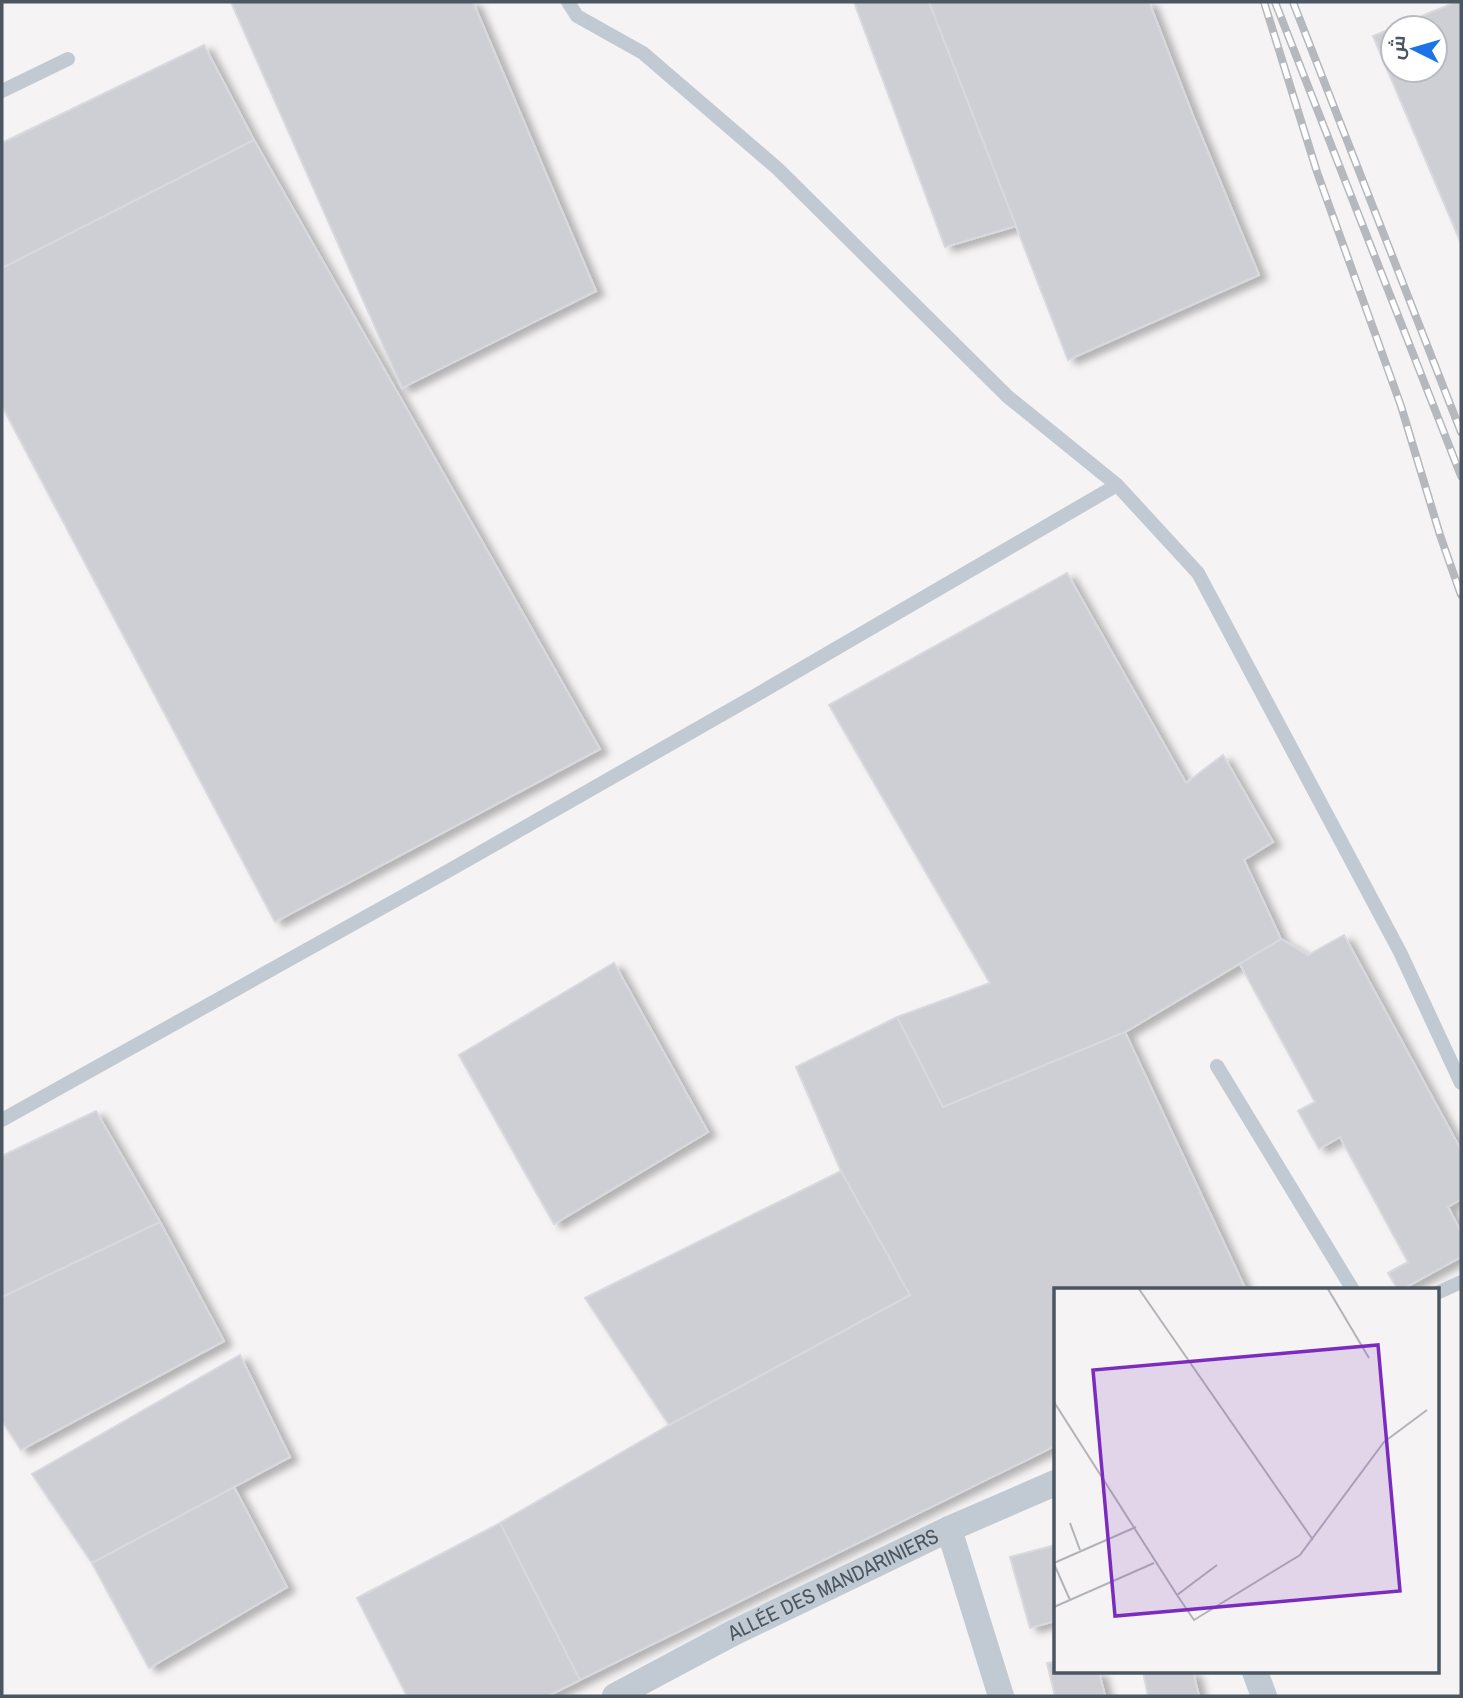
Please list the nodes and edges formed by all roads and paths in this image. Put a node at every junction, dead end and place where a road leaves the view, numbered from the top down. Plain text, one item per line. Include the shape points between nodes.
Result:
1 (568, 2) edge
2 (68, 59) dead end
3 (2, 91) edge
4 (1117, 485) junction
5 (1217, 1066) dead end
6 (1461, 1083) edge
7 (2, 1120) edge
8 (1461, 1282) edge
9 (1352, 1288) edge
10 (1438, 1293) edge
11 (1054, 1483) edge
12 (949, 1529) junction
13 (1256, 1674) edge
14 (615, 1696) edge
15 (1001, 1696) edge
16 (1264, 1696) edge

1 - 4 lane via 577,16 643,53 778,169 1007,396
2 - 3 lane
4 - 6 lane via 1198,573 1400,952
4 - 7 lane via 448,871
5 - 9 lane
8 - 10 lane
11 - 12 street, ALLÉE DES MANDARINIERS
12 - 14 street, ALLÉE DES MANDARINIERS via 733,1633
12 - 15 street
13 - 16 street

